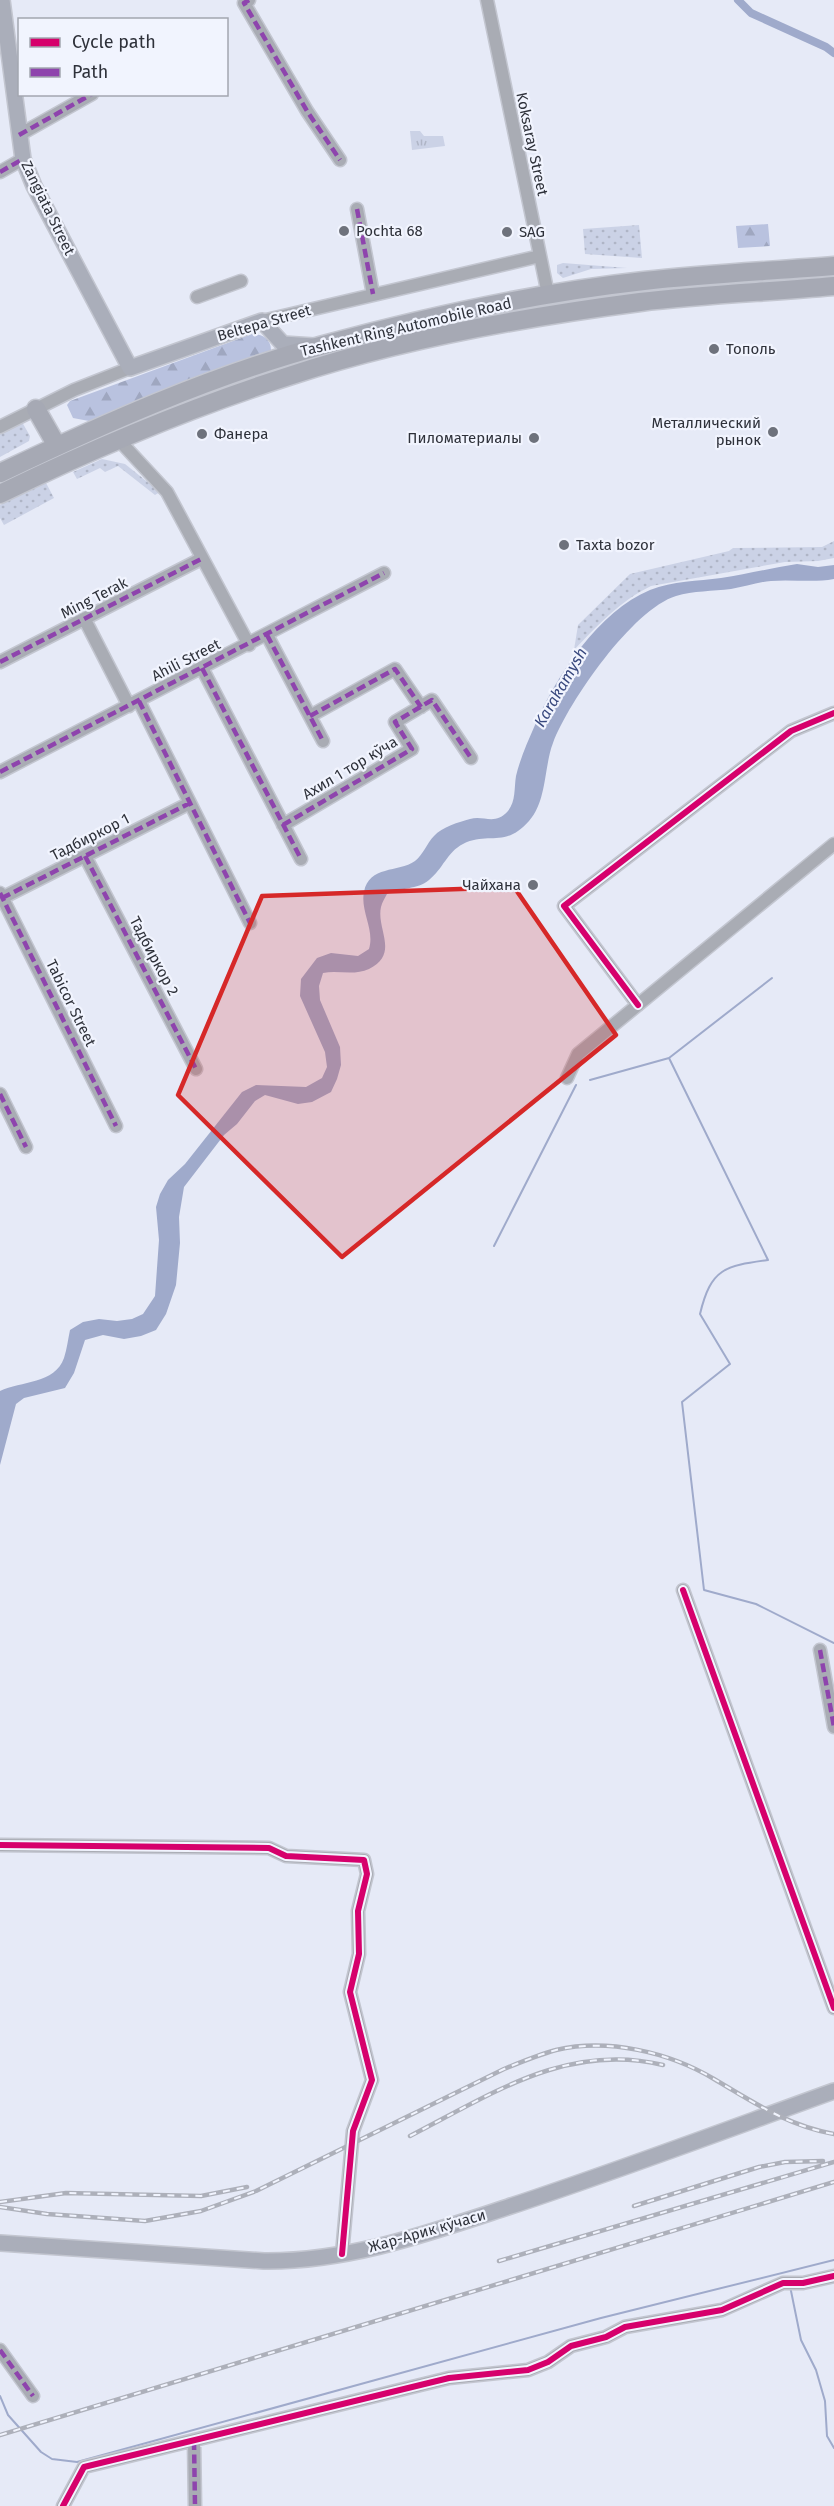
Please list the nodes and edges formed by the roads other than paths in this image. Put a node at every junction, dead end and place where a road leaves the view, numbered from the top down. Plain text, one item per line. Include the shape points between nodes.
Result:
1 (2, 0) edge
2 (9, 0) edge
3 (249, 0) edge
4 (487, 0) edge
5 (18, 65) edge
6 (21, 96) edge
7 (89, 96) edge
8 (23, 134) junction
9 (23, 159) junction
10 (340, 160) dead end
11 (0, 172) edge
12 (357, 209) dead end
13 (540, 256) junction
14 (834, 267) edge
15 (241, 281) dead end
16 (834, 286) edge
17 (800, 289) junction
18 (373, 294) junction
19 (548, 294) junction
20 (198, 297) dead end
21 (834, 297) edge
22 (262, 321) junction
23 (284, 344) junction
24 (319, 346) junction
25 (273, 361) junction
26 (135, 366) junction
27 (36, 409) junction
28 (0, 427) edge
29 (117, 438) junction
30 (57, 446) junction
31 (0, 473) edge
32 (0, 494) edge
33 (201, 559) junction
34 (384, 573) dead end
35 (85, 620) junction
36 (267, 635) junction
37 (249, 645) junction
38 (0, 662) edge
39 (202, 668) junction
40 (134, 704) junction
41 (421, 707) junction
42 (834, 713) edge
43 (310, 716) junction
44 (323, 741) dead end
45 (471, 758) dead end
46 (0, 772) edge
47 (190, 803) junction
48 (283, 825) junction
49 (834, 844) edge
50 (85, 856) junction
51 (301, 859) dead end
52 (1, 895) edge
53 (250, 923) dead end
54 (638, 1005) junction
55 (196, 1069) dead end
56 (567, 1078) dead end
57 (0, 1094) edge
58 (116, 1126) dead end
59 (26, 1147) dead end
60 (683, 1590) dead end
61 (820, 1650) dead end
62 (834, 1726) edge
63 (0, 1845) edge
64 (834, 2008) edge
65 (834, 2091) edge
66 (0, 2243) edge
67 (342, 2254) junction
68 (834, 2276) edge
69 (0, 2350) edge
70 (33, 2396) dead end
71 (194, 2441) junction
72 (63, 2506) edge
73 (195, 2506) edge

1 - 8 main road, Zangiata Street
2 - 5 main road
3 - 10 street via 244,3
4 - 13 street, Koksaray Street
6 - 8 main road, Zangiata Street
7 - 8 street
8 - 9 main road, Zangiata Street
8 - 26 main road, Zangiata Street via 43,186
9 - 11 street
9 - 26 main road, Zangiata Street via 34,186
12 - 18 street
13 - 18 street, Beltepa Street
13 - 19 street, Koksaray Street
14 - 19 highway, Tashkent Ring Automobile Road via 644,281
15 - 20 street
16 - 17 highway, Tashkent Ring Automobile Road
17 - 21 highway
17 - 29 highway, Tashkent Ring Automobile Road via 642,302 559,314 406,345 290,375
18 - 22 street, Beltepa Street
19 - 24 highway, Tashkent Ring Automobile Road
22 - 23 main road
22 - 26 main road, Beltepa Street
23 - 24 main road
23 - 25 main road
24 - 25 highway, Tashkent Ring Automobile Road
25 - 30 highway, Tashkent Ring Automobile Road via 180,394
26 - 27 street, Beltepa Street
27 - 28 street, Beltepa Street
27 - 30 highway
29 - 32 highway, Tashkent Ring Automobile Road
29 - 33 street via 167,492
30 - 31 highway, Tashkent Ring Automobile Road
33 - 35 street, Ming Terak
33 - 37 street
34 - 36 street, Ahili Street
35 - 38 street, Ming Terak
35 - 40 street
36 - 37 street, Ahili Street
36 - 43 street
37 - 39 street, Ahili Street
39 - 40 street, Ahili Street
39 - 48 street
40 - 46 street, Ahili Street
40 - 47 street
41 - 43 street via 395,669
41 - 45 street via 432,700
41 - 48 street, Ахил 1 тор кўча via 395,722 411,749
42 - 54 street via 791,731 564,906
43 - 44 street
47 - 50 street, Тадбиркор 1
47 - 53 street
48 - 51 street
49 - 54 street
50 - 52 street, Тадбиркор 1
50 - 55 street, Тадбиркор 2
52 - 58 street, Tabicor Street
54 - 56 street via 578,1054
57 - 59 street
60 - 64 street
61 - 62 street
63 - 67 street via 269,1848 286,1856 364,1860 368,1874 358,1911 359,1954 350,1992 372,2080 353,2131
65 - 67 main road, Жар-Арик кўчаси via 545,2195 443,2228
66 - 67 main road, Жар-Арик кўчаси via 264,2261
68 - 71 street via 789,2283 722,2310 625,2326 606,2337 571,2346 528,2370 449,2378
69 - 70 street
71 - 72 street via 84,2467
71 - 73 street

